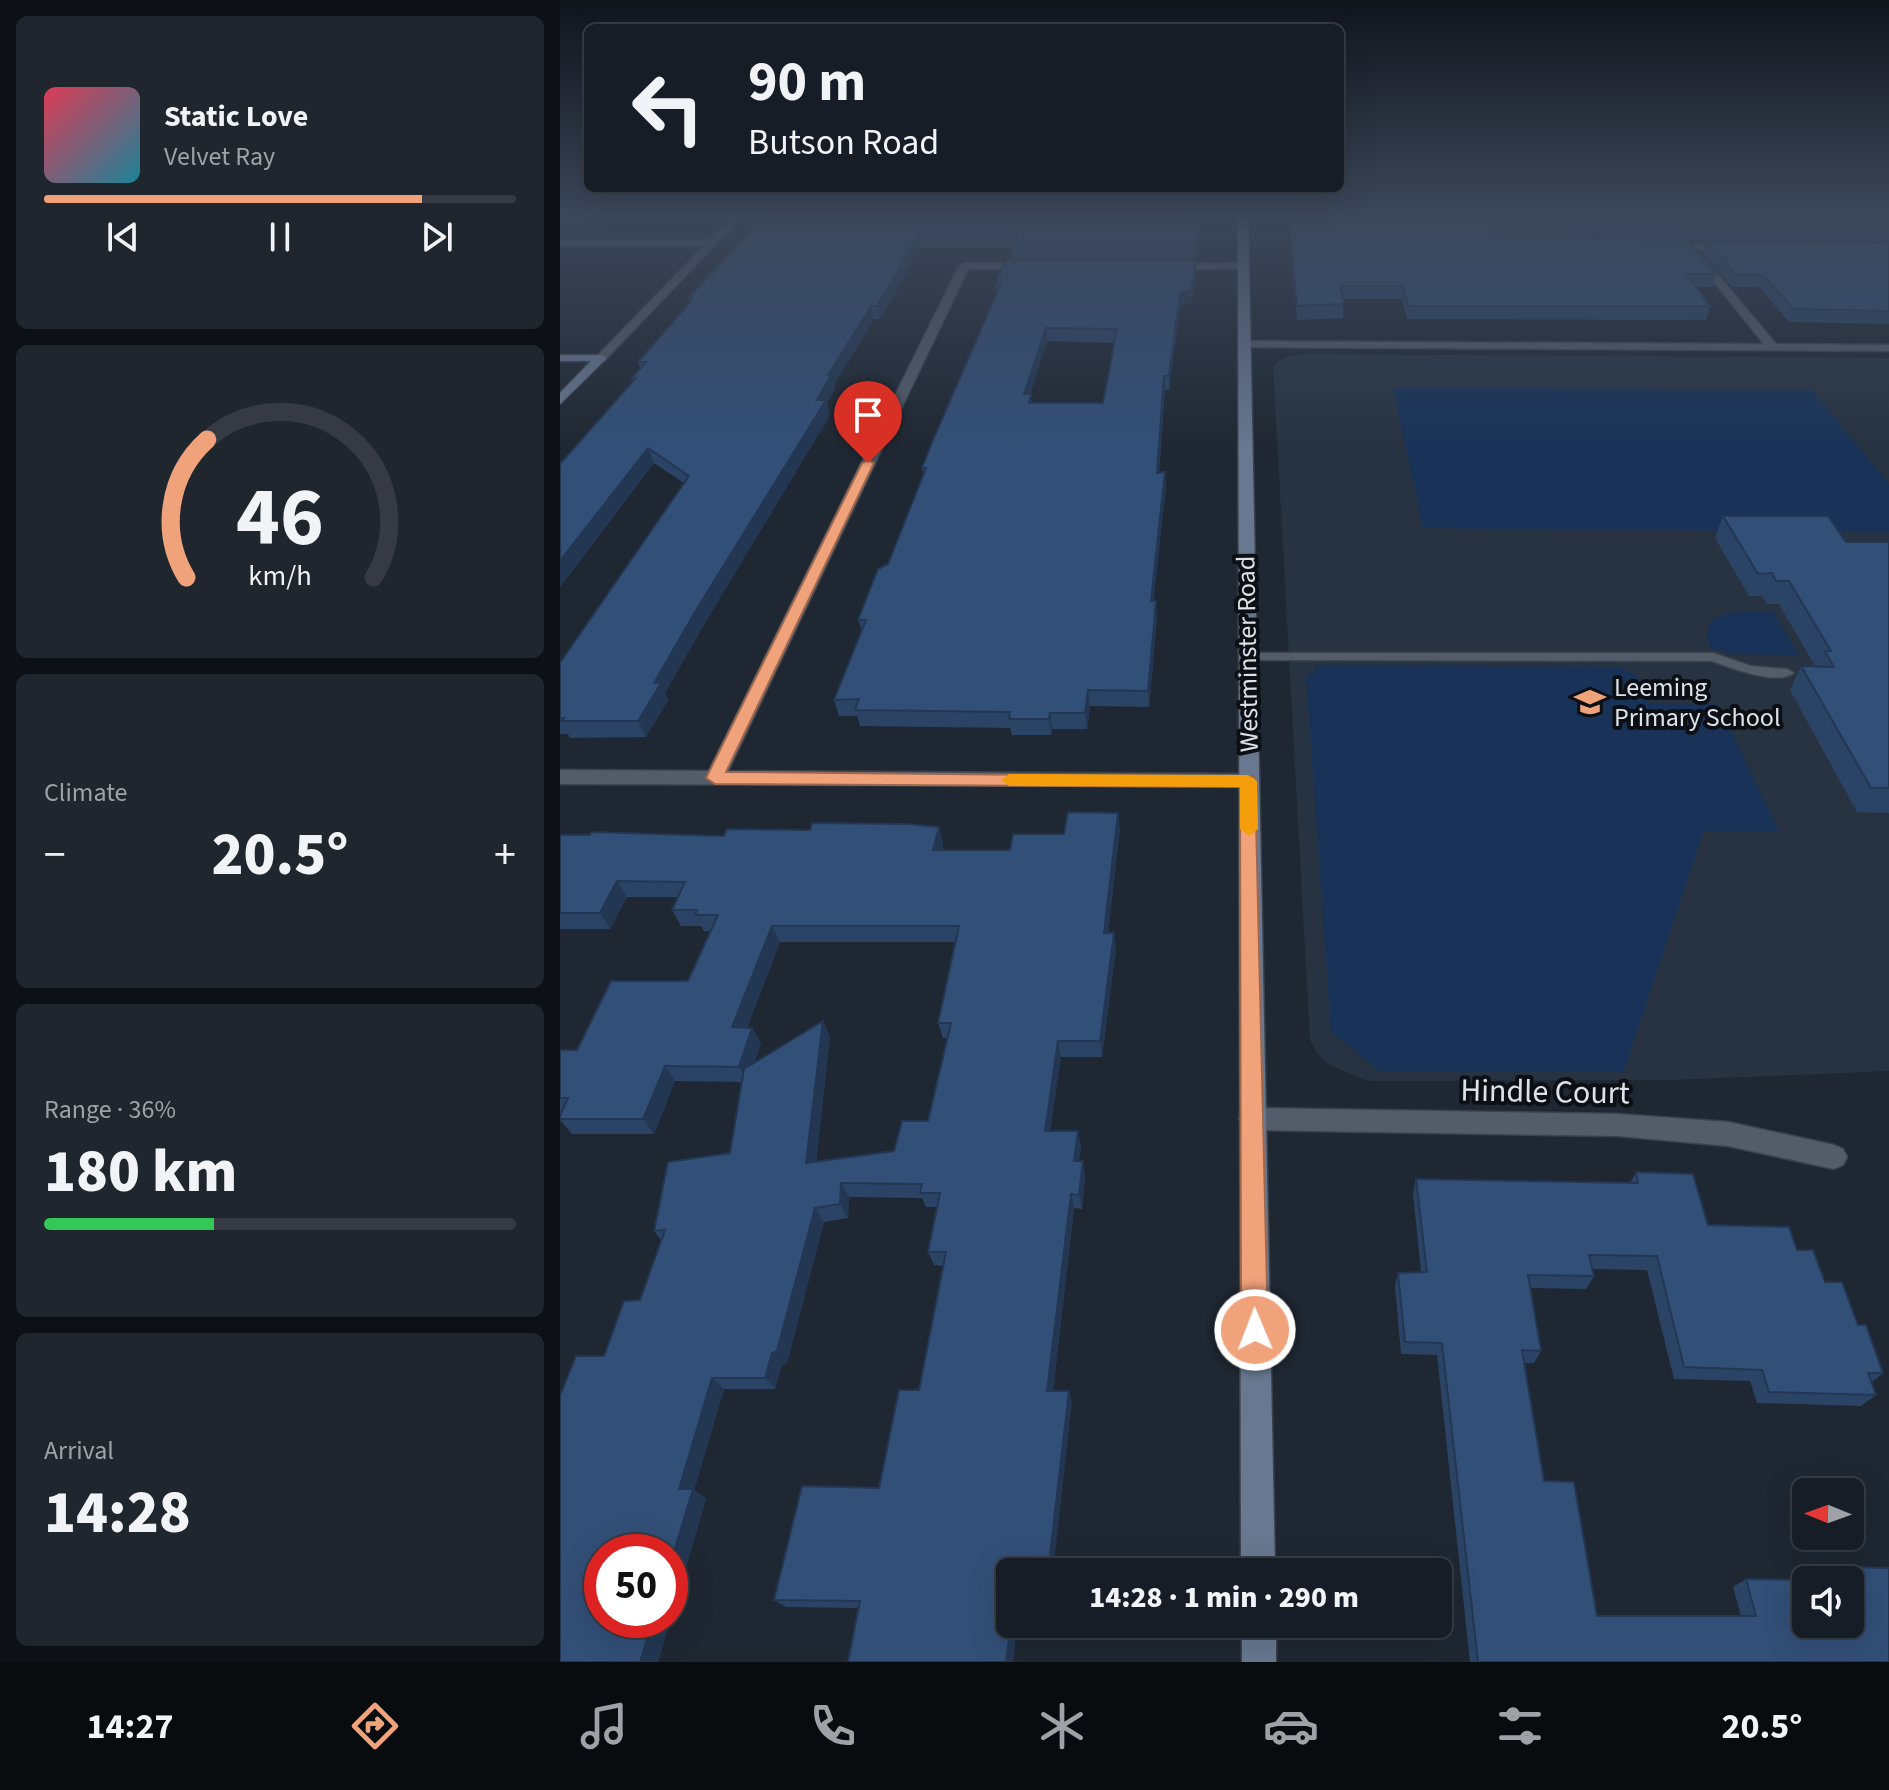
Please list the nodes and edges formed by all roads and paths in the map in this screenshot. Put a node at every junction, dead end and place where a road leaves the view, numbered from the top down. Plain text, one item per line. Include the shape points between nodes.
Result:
1 (663, 294) edge
2 (951, 294) edge
3 (1244, 294) edge
4 (1728, 294) edge
5 (1244, 344) junction
6 (1771, 345) junction
7 (1889, 348) edge
8 (560, 358) edge
9 (601, 358) junction
10 (560, 400) edge
11 (1248, 657) junction
12 (1787, 673) dead end
13 (560, 777) edge
14 (715, 778) junction
15 (1248, 781) junction
16 (1252, 1119) junction
17 (1834, 1157) dead end
18 (1258, 1558) edge
19 (1259, 1638) edge
20 (1259, 1662) edge

1 - 9 street
2 - 14 street
3 - 5 main road, Westminster Road
4 - 6 street
5 - 6 street
5 - 11 main road, Westminster Road
6 - 7 street
8 - 9 main road
9 - 10 main road
11 - 12 lane via 1713,657 1749,670
11 - 15 main road, Westminster Road
13 - 14 street
14 - 15 street
15 - 16 main road, Westminster Road
16 - 17 street, Hindle Court via 1618,1125 1728,1134
16 - 18 main road, Westminster Road
19 - 20 main road

